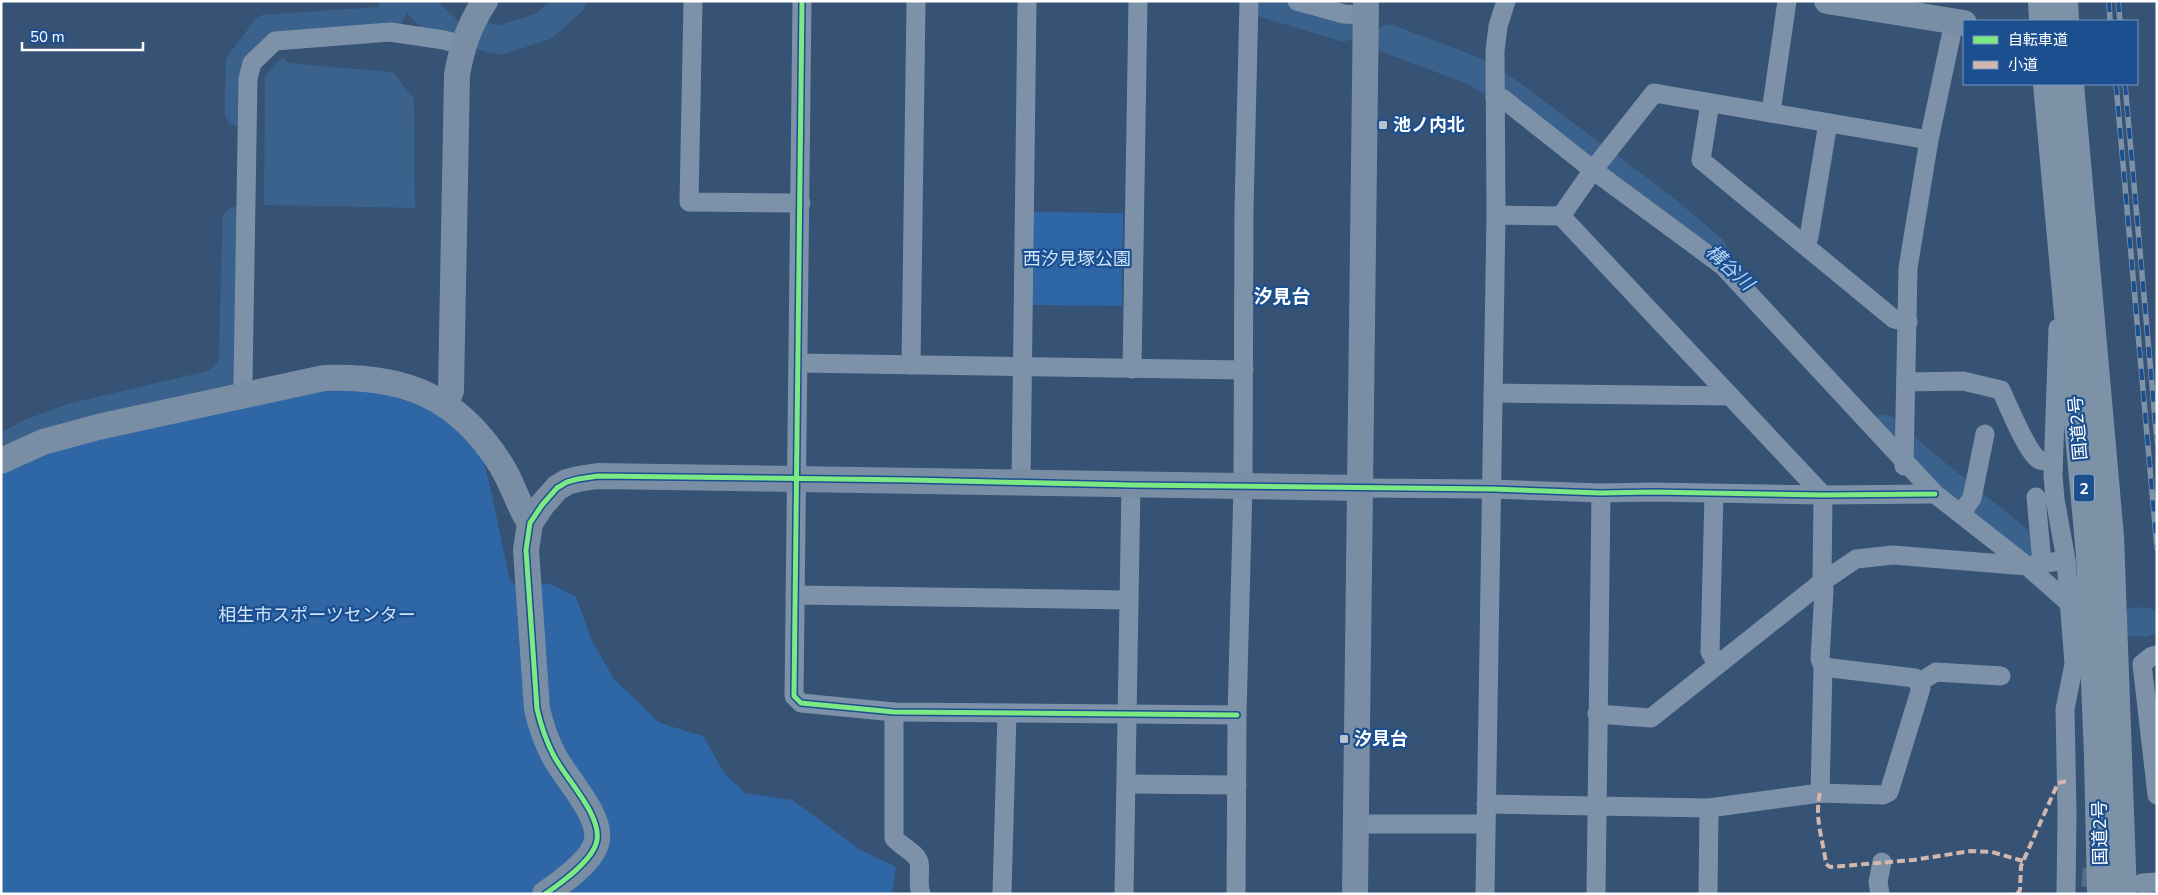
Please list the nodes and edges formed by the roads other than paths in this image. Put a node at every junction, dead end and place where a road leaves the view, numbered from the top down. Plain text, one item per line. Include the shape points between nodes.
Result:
1 (485, 1) edge
2 (693, 1) edge
3 (802, 1) edge
4 (916, 1) edge
5 (1027, 1) edge
6 (1138, 1) edge
7 (1297, 1) edge
8 (1506, 1) edge
9 (1787, 1) edge
10 (1827, 1) edge
11 (2042, 1) edge
12 (2064, 1) edge
13 (1248, 4) edge
14 (1366, 8) edge
15 (2043, 20) edge
16 (2065, 20) edge
17 (1959, 22) edge
18 (462, 45) junction
19 (2047, 85) edge
20 (2070, 85) edge
21 (1495, 87) junction
22 (1710, 104) junction
23 (1771, 112) junction
24 (1828, 123) junction
25 (1929, 140) junction
26 (1598, 164) junction
27 (801, 203) junction
28 (1496, 215) junction
29 (1561, 216) junction
30 (1804, 244) junction
31 (2064, 284) junction
32 (1908, 322) junction
33 (798, 363) junction
34 (911, 365) junction
35 (1022, 366) junction
36 (1132, 368) junction
37 (1244, 370) junction
38 (1906, 382) junction
39 (1493, 393) junction
40 (246, 394) junction
41 (1730, 396) junction
42 (445, 405) junction
43 (1985, 434) dead end
44 (1904, 451) junction
45 (1, 461) edge
46 (2053, 462) junction
47 (796, 480) junction
48 (1021, 483) junction
49 (1131, 485) junction
50 (1243, 486) junction
51 (1360, 488) junction
52 (1492, 488) junction
53 (1601, 493) junction
54 (1714, 494) junction
55 (1935, 494) junction
56 (1824, 495) junction
57 (1904, 495) junction
58 (2036, 498) dead end
59 (1966, 507) junction
60 (530, 524) junction
61 (2066, 560) junction
62 (2035, 564) junction
63 (1822, 582) junction
64 (795, 595) junction
65 (1129, 600) junction
66 (2070, 604) junction
67 (2157, 655) edge
68 (1717, 664) junction
69 (2074, 664) junction
70 (1823, 667) junction
71 (2001, 676) dead end
72 (1918, 683) junction
73 (894, 712) junction
74 (1007, 713) junction
75 (1128, 714) junction
76 (1597, 714) junction
77 (1237, 715) junction
78 (1126, 784) junction
79 (1237, 785) junction
80 (1820, 794) junction
81 (2157, 795) edge
82 (1486, 804) junction
83 (1597, 806) junction
84 (1709, 808) junction
85 (1356, 824) junction
86 (1486, 824) junction
87 (1882, 862) dead end
88 (2091, 885) edge
89 (2141, 886) edge
90 (545, 894) edge
91 (921, 894) edge
92 (1002, 894) edge
93 (1124, 894) edge
94 (1236, 894) edge
95 (1355, 894) edge
96 (1485, 894) edge
97 (1596, 894) edge
98 (1708, 894) edge
99 (1880, 894) edge
100 (2066, 894) edge

1 - 18 street
2 - 27 street via 689,202
3 - 27 street
4 - 34 street
5 - 35 street
6 - 36 street
7 - 14 street via 1344,14
8 - 21 street via 1498,26
9 - 23 street
10 - 17 street
11 - 15 highway
12 - 16 highway
13 - 37 street
14 - 51 street
17 - 25 street
18 - 40 street via 390,32 352,34 275,41 252,63 248,79 243,372
18 - 42 street via 457,75 451,391
19 - 31 highway, 国道2号 / 2
20 - 89 highway, 国道2号 / 2
21 - 26 street via 1502,98
21 - 28 street
22 - 23 street
22 - 26 street via 1654,93
22 - 30 street via 1701,160
23 - 24 street
24 - 25 street
24 - 30 street via 1809,237
25 - 32 street via 1908,268
26 - 29 street
26 - 44 street via 1723,266
27 - 33 street
28 - 29 street
28 - 39 street
29 - 41 street
30 - 32 street via 1894,319
31 - 46 street via 2059,312
31 - 88 highway, 国道2号 / 2 via 2090,555 2098,756
32 - 38 street
33 - 34 street
33 - 47 street
34 - 35 street
35 - 36 street
35 - 48 street
36 - 37 street
37 - 50 street
38 - 44 street
38 - 46 street via 1963,382 2002,390 2036,458
39 - 41 street
39 - 52 street
40 - 42 street via 324,378 356,376 386,380 423,392
40 - 45 street via 43,442
41 - 56 street
42 - 60 street via 471,425 488,446 503,468
43 - 59 street
44 - 55 street
44 - 57 street
46 - 61 street via 2054,499
47 - 48 street
47 - 60 street via 578,478 557,488
47 - 64 street
48 - 49 street
49 - 50 street
49 - 65 street
50 - 51 street
50 - 77 street
51 - 52 street
51 - 85 street
52 - 53 street
52 - 82 street
53 - 54 street
53 - 76 street
54 - 56 street
54 - 68 street via 1710,652
55 - 57 street
55 - 59 street
56 - 57 street
56 - 63 street
58 - 62 street
59 - 62 street
60 - 90 street via 526,550 537,709 542,731 555,758 597,826 597,842 589,855 567,879
61 - 62 street
61 - 66 street
62 - 63 street via 1893,555 1856,559
62 - 66 street
63 - 68 street
63 - 70 street via 1820,658
64 - 65 street
64 - 73 street via 794,696 801,703
65 - 75 street
66 - 69 street
67 - 81 street via 2142,664
68 - 76 street via 1651,718
69 - 88 street via 2078,872
69 - 100 street via 2064,709
70 - 72 street via 1915,678
70 - 80 street
71 - 72 street via 1936,672
72 - 80 street via 1921,688 1889,792 1883,795
73 - 74 street
73 - 91 street via 894,838 919,861
74 - 75 street
74 - 92 street
75 - 77 street
75 - 78 street
76 - 83 street
77 - 79 street
78 - 79 street
78 - 93 street
79 - 94 street
80 - 84 street
82 - 83 street
82 - 86 street
83 - 84 street
83 - 97 street
84 - 98 street
85 - 86 street
85 - 95 street
86 - 96 street
87 - 99 street via 1878,882

